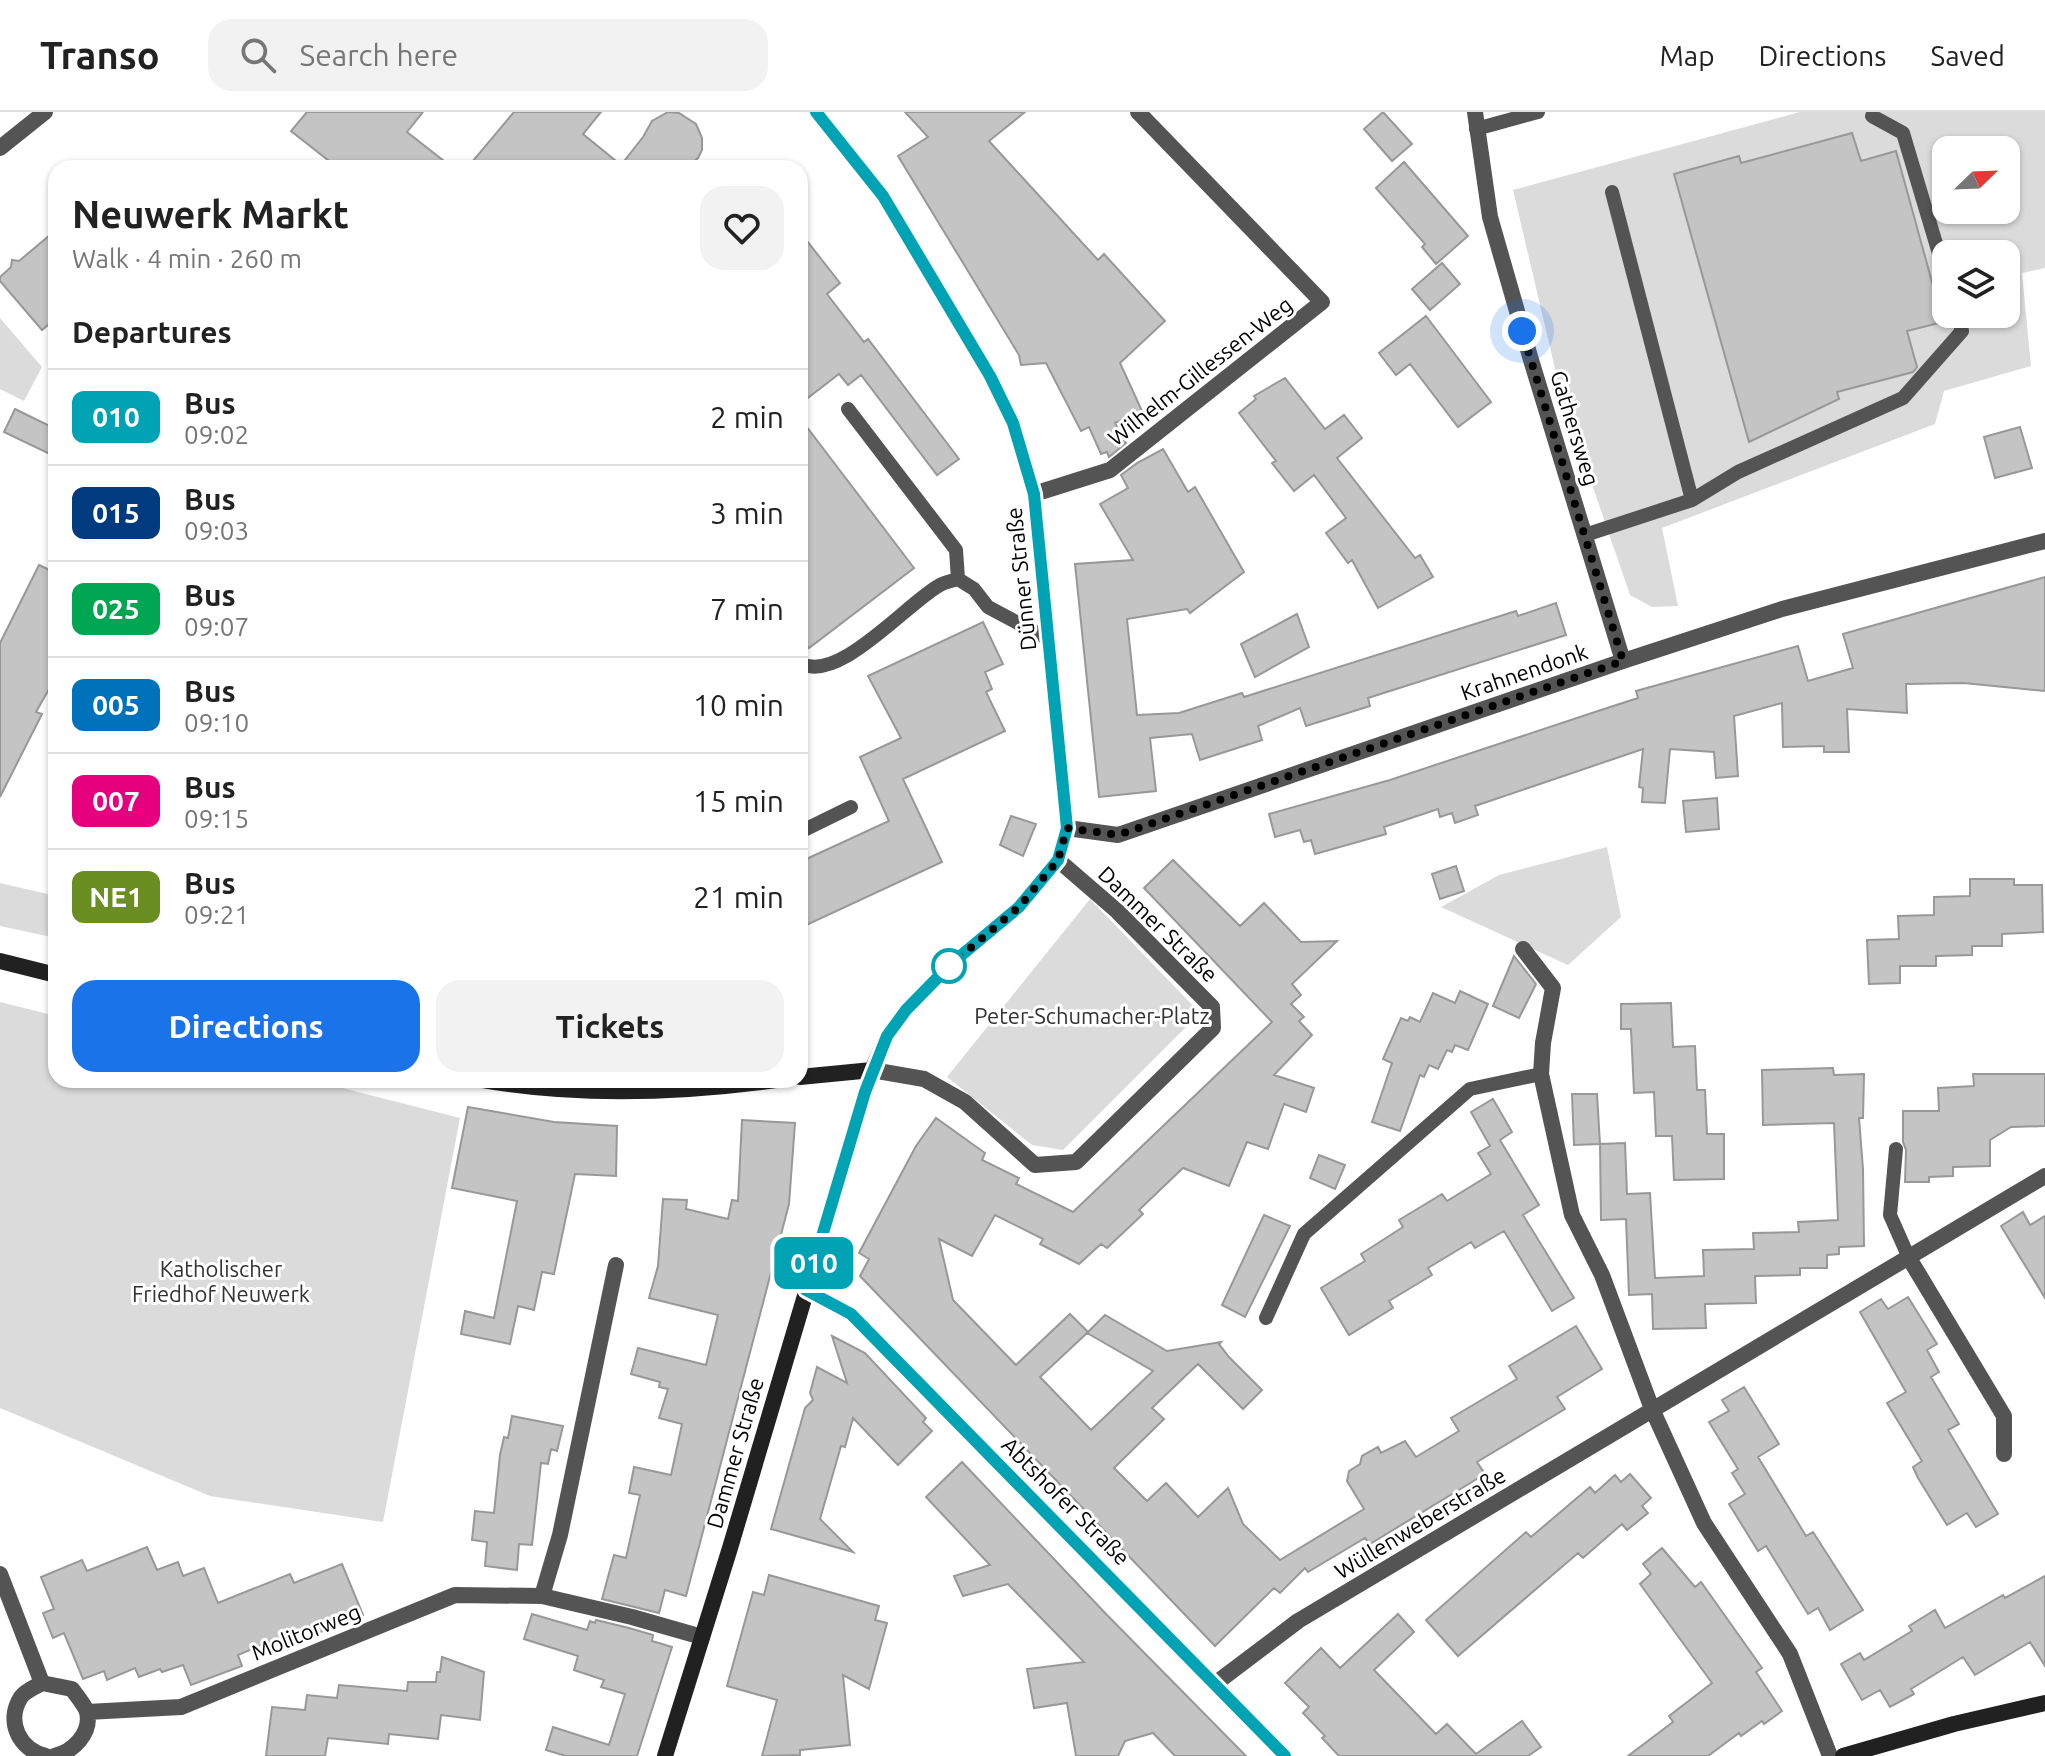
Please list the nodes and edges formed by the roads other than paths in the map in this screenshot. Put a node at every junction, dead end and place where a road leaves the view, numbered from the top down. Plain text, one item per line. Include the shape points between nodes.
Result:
1 (45, 112) edge
2 (816, 112) edge
3 (1138, 112) edge
4 (1538, 112) edge
5 (1872, 116) dead end
6 (1476, 120) edge
7 (0, 148) edge
8 (1612, 192) dead end
9 (1935, 240) edge
10 (1961, 328) edge
11 (848, 409) dead end
12 (1034, 494) junction
13 (1692, 500) junction
14 (1585, 535) junction
15 (2045, 541) edge
16 (958, 579) junction
17 (1050, 640) junction
18 (1623, 661) junction
19 (808, 667) edge
20 (851, 807) dead end
21 (808, 828) edge
22 (1067, 828) junction
23 (1058, 860) junction
24 (1523, 949) dead end
25 (0, 961) edge
26 (48, 973) edge
27 (872, 1070) junction
28 (1541, 1074) junction
29 (808, 1076) edge
30 (557, 1088) edge
31 (687, 1088) edge
32 (1896, 1149) dead end
33 (2045, 1176) edge
34 (1909, 1258) junction
35 (616, 1265) dead end
36 (806, 1290) junction
37 (1266, 1318) dead end
38 (1652, 1409) junction
39 (2004, 1454) dead end
40 (0, 1574) edge
41 (542, 1596) junction
42 (702, 1637) junction
43 (42, 1683) junction
44 (1216, 1683) junction
45 (2045, 1703) edge
46 (87, 1712) junction
47 (46, 1756) edge
48 (54, 1756) edge
49 (665, 1756) edge
50 (1285, 1756) edge
51 (1830, 1756) edge
52 (1843, 1756) edge

1 - 7 street
2 - 12 street, Dünner Straße via 883,196 990,376 1013,423
3 - 12 street, Wilhelm-Gillessen-Weg via 1322,302 1110,470
4 - 6 lane
5 - 9 lane via 1903,133
6 - 14 street, Gathersweg via 1490,217
8 - 13 lane
10 - 13 lane via 1903,398 1738,472
11 - 16 lane via 956,550
12 - 17 street, Dünner Straße
13 - 14 lane
14 - 18 street, Gathersweg
15 - 18 street, Krahnendonk via 1782,609
16 - 17 lane via 988,607
16 - 19 lane via 939,585 856,650
17 - 22 street, Dünner Straße
18 - 22 street, Krahnendonk via 1118,835
20 - 21 lane
22 - 23 street, Dünner Straße
23 - 27 street, Dammer Straße via 1019,907 906,1010
23 - 27 street, Dammer Straße via 1212,1007 1213,1028 1076,1162 1035,1165 965,1102 924,1079
24 - 28 street via 1553,988
25 - 26 street
27 - 29 street
27 - 36 street, Dammer Straße
28 - 37 lane via 1470,1089 1304,1234
28 - 38 street via 1572,1215 1602,1275
30 - 31 street
32 - 34 lane via 1890,1215
33 - 34 street, Wüllenweberstraße
34 - 38 street, Wüllenweberstraße
34 - 39 street via 2004,1416
35 - 41 street via 560,1535
36 - 42 street, Dammer Straße
36 - 44 street, Abtshofer Straße via 851,1314
38 - 44 street, Wüllenweberstraße via 1298,1621
38 - 51 street via 1704,1523 1790,1654
40 - 43 street
41 - 42 street, Molitorweg
41 - 46 street, Molitorweg via 455,1595 181,1707
42 - 49 street, Dammer Straße
43 - 46 street via 72,1689
43 - 47 street via 22,1695 13,1715 19,1739
44 - 50 street, Abtshofer Straße
45 - 52 street
46 - 48 street via 85,1734 67,1753

